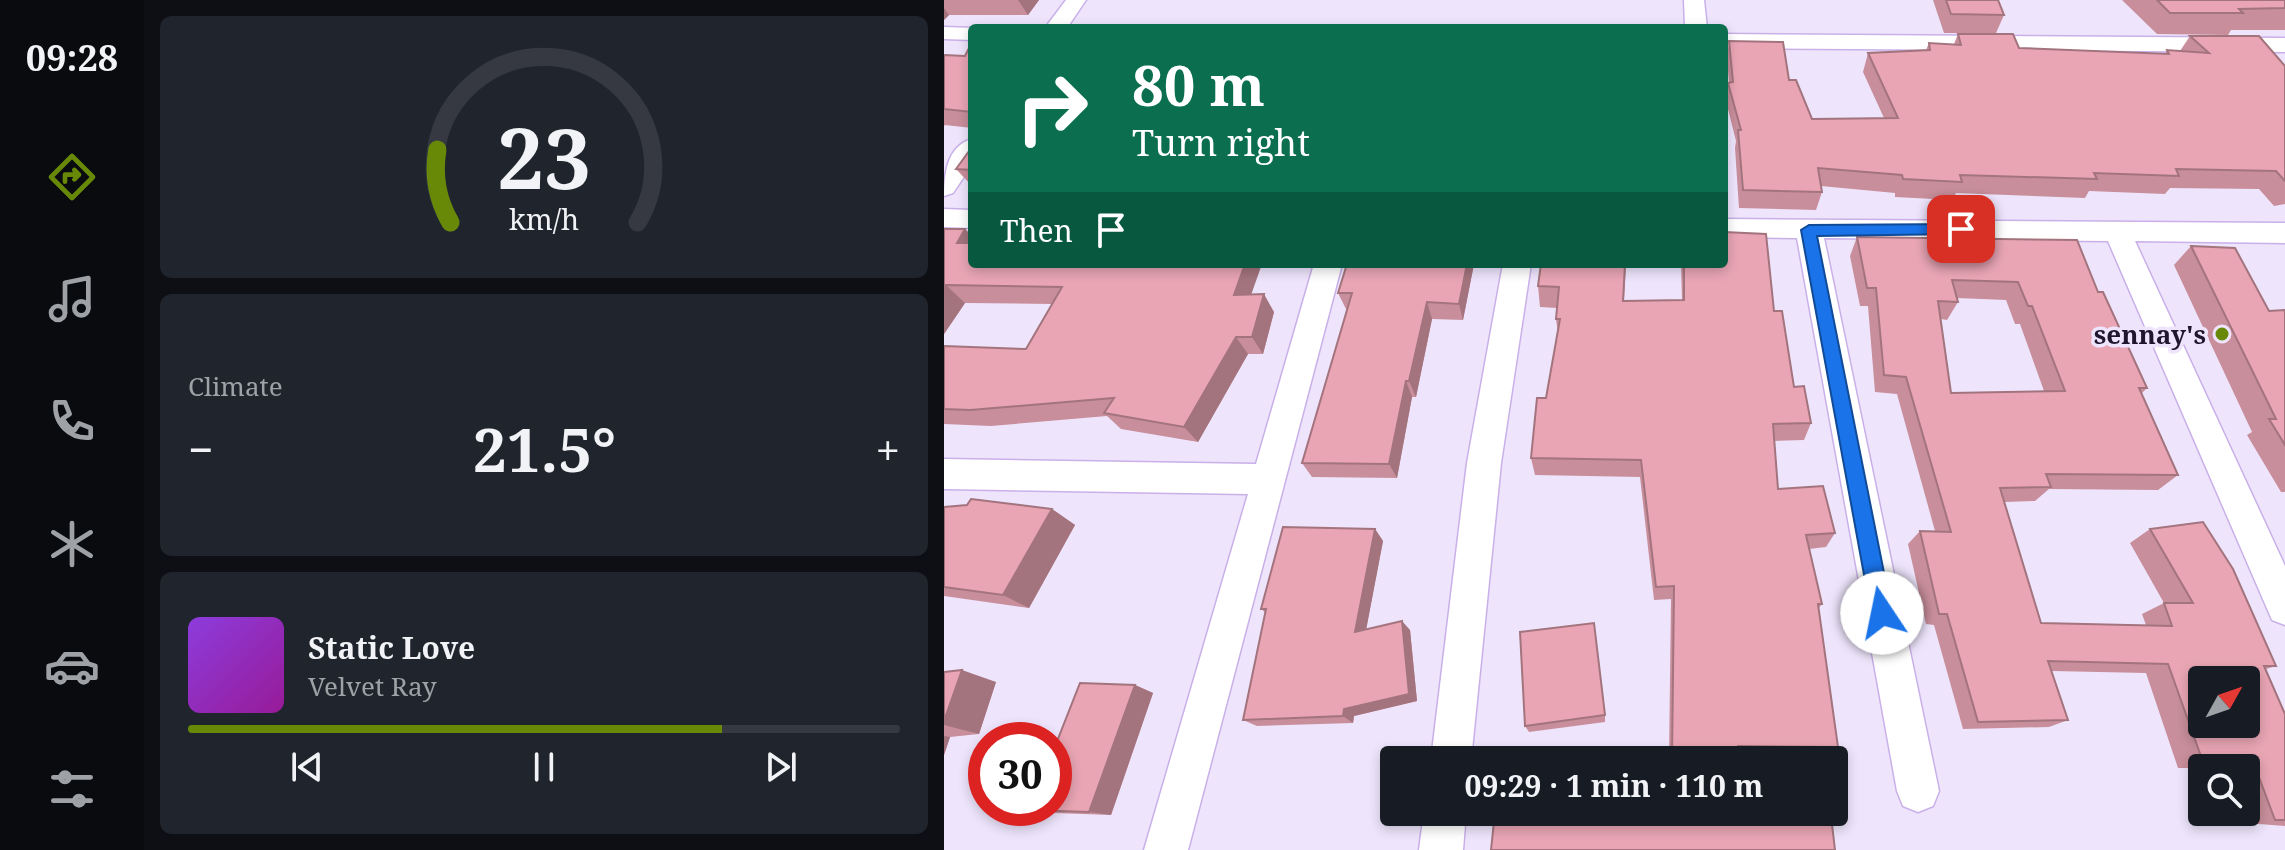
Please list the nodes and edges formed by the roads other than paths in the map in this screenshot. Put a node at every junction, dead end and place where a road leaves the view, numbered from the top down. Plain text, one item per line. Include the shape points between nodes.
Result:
1 (1076, 0) edge
2 (1694, 0) edge
3 (1059, 24) edge
4 (1696, 24) edge
5 (944, 33) edge
6 (968, 34) edge
7 (1728, 41) edge
8 (2285, 45) edge
9 (968, 153) edge
10 (944, 187) edge
11 (944, 218) edge
12 (968, 219) edge
13 (1728, 228) edge
14 (1809, 230) junction
15 (2117, 231) junction
16 (2285, 233) edge
17 (1327, 268) edge
18 (1516, 268) edge
19 (944, 474) edge
20 (1268, 479) junction
21 (2285, 607) edge
22 (1453, 746) edge
23 (1918, 791) dead end
24 (1444, 826) edge
25 (1166, 850) edge
26 (1441, 850) edge

1 - 3 street
2 - 4 street
5 - 6 street
7 - 8 street
9 - 10 street
11 - 12 street
13 - 14 street
14 - 15 street
14 - 23 street
15 - 16 street
15 - 21 street
17 - 20 street
18 - 22 street via 1484,463
19 - 20 street
20 - 25 street
24 - 26 street

